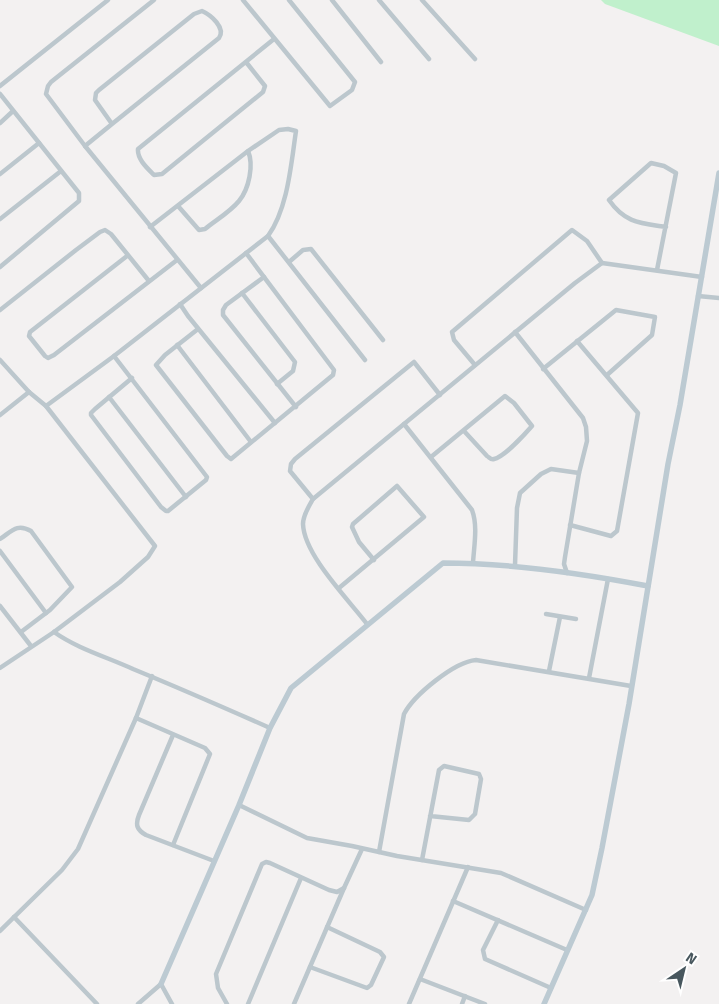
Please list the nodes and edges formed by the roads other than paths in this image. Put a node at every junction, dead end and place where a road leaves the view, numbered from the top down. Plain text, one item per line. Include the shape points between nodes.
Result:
1 (108, 0) edge
2 (154, 0) edge
3 (243, 0) edge
4 (289, 0) edge
5 (332, 0) edge
6 (379, 0) edge
7 (422, 0) edge
8 (274, 39) junction
9 (430, 59) dead end
10 (475, 59) dead end
11 (246, 62) junction
12 (381, 62) dead end
13 (0, 86) edge
14 (0, 94) edge
15 (14, 112) junction
16 (0, 123) edge
17 (112, 124) junction
18 (39, 143) junction
19 (85, 146) junction
20 (248, 152) junction
21 (61, 171) junction
22 (719, 173) edge
23 (0, 174) edge
24 (178, 206) junction
25 (0, 219) edge
26 (666, 226) junction
27 (150, 227) junction
28 (268, 236) junction
29 (246, 253) junction
30 (127, 256) junction
31 (177, 260) junction
32 (289, 262) junction
33 (602, 263) junction
34 (0, 267) edge
35 (657, 270) junction
36 (264, 277) junction
37 (702, 277) junction
38 (149, 282) junction
39 (201, 288) junction
40 (242, 293) junction
41 (698, 296) junction
42 (719, 298) edge
43 (180, 304) junction
44 (0, 310) edge
45 (198, 329) junction
46 (515, 332) junction
47 (383, 340) dead end
48 (577, 341) junction
49 (177, 345) junction
50 (114, 356) junction
51 (0, 360) edge
52 (365, 360) dead end
53 (475, 365) junction
54 (543, 369) junction
55 (607, 375) junction
56 (132, 378) junction
57 (277, 384) junction
58 (29, 392) junction
59 (440, 394) junction
60 (110, 397) junction
61 (46, 406) junction
62 (296, 407) junction
63 (0, 415) edge
64 (275, 423) junction
65 (404, 424) junction
66 (464, 431) junction
67 (251, 442) junction
68 (431, 458) junction
69 (579, 473) junction
70 (186, 497) junction
71 (313, 499) junction
72 (570, 525) junction
73 (0, 539) edge
74 (0, 551) edge
75 (374, 560) junction
76 (473, 563) junction
77 (515, 565) junction
78 (567, 573) junction
79 (608, 579) junction
80 (648, 586) junction
81 (339, 588) junction
82 (0, 606) edge
83 (46, 613) junction
84 (546, 614) dead end
85 (560, 617) junction
86 (576, 619) dead end
87 (367, 624) junction
88 (21, 632) junction
89 (54, 632) junction
90 (31, 646) junction
91 (1, 665) edge
92 (548, 671) junction
93 (152, 676) junction
94 (589, 678) junction
95 (631, 686) junction
96 (136, 718) junction
97 (270, 728) junction
98 (173, 735) junction
99 (239, 805) junction
100 (430, 816) junction
101 (174, 846) junction
102 (362, 849) junction
103 (379, 852) junction
104 (422, 860) junction
105 (214, 861) junction
106 (468, 867) junction
107 (301, 878) junction
108 (344, 888) junction
109 (453, 901) junction
110 (586, 910) junction
111 (14, 917) junction
112 (498, 920) junction
113 (327, 927) junction
114 (0, 931) edge
115 (567, 950) junction
116 (310, 967) junction
117 (420, 979) junction
118 (160, 984) junction
119 (550, 988) junction
120 (465, 996) junction
121 (97, 1004) edge
122 (138, 1004) edge
123 (172, 1004) edge
124 (227, 1004) edge
125 (248, 1004) edge
126 (294, 1004) edge
127 (409, 1004) edge
128 (462, 1004) edge
129 (485, 1004) edge
130 (544, 1004) edge

1 - 13 street
2 - 19 street via 48,86 48,98
3 - 8 street
4 - 8 street via 353,80 354,87 330,106
5 - 12 street
6 - 9 street
7 - 10 street
8 - 11 street
11 - 11 street via 138,149 138,155 154,175 162,174 263,92 266,86
14 - 15 street
15 - 16 street
15 - 18 street
17 - 17 street via 221,36 222,31 210,16 200,11 194,14 96,93 95,100
17 - 19 street
18 - 21 street
18 - 23 street
19 - 27 street
20 - 24 street
20 - 24 street via 251,163 243,196 205,229 198,230
20 - 28 street via 279,130 296,131 281,209
21 - 25 street
21 - 34 street via 79,193 79,201
22 - 37 street
24 - 27 street
26 - 26 street via 676,173 651,163 609,200 617,212 632,221
26 - 35 street
27 - 31 street
28 - 29 street
28 - 32 street
29 - 36 street
29 - 39 street
30 - 38 street
30 - 38 street via 33,328 29,336 42,354 48,358 54,355
30 - 44 street via 111,234 102,230
31 - 38 street
31 - 39 street
32 - 47 street via 303,250 311,249
32 - 52 street
33 - 35 street
33 - 46 street
33 - 53 street via 587,241 572,230 452,332 454,340
35 - 37 street
36 - 40 street
36 - 62 street via 334,370 333,376
37 - 41 street
39 - 43 street
40 - 57 street via 295,362 293,371
40 - 57 street via 224,307 224,318
41 - 42 street
41 - 80 street
43 - 45 street
43 - 50 street
45 - 49 street
45 - 64 street
46 - 53 street
46 - 54 street
48 - 54 street
48 - 55 street
48 - 55 street via 616,310 655,317 652,335
49 - 67 street
49 - 67 street via 158,361 157,366 230,458
50 - 56 street
50 - 61 street
51 - 58 street
53 - 59 street
54 - 69 street via 583,418 587,441
55 - 72 street via 638,413 617,531 612,536
56 - 60 street
56 - 70 street via 207,477
57 - 62 street
58 - 61 street
58 - 63 street
59 - 65 street
59 - 71 street via 414,362 295,459 290,472
60 - 70 street
60 - 70 street via 91,413 92,417 164,510 168,511
61 - 89 street via 156,546 120,582
62 - 64 street
64 - 67 street
65 - 68 street
65 - 71 street
66 - 66 street via 505,396 532,426 503,454 491,459
66 - 68 street
68 - 76 street via 472,510 475,532
69 - 72 street
69 - 77 street via 551,469 520,494
71 - 81 street via 304,518 305,533 314,556
72 - 78 street via 564,556
73 - 83 street via 16,528 24,527 31,531 72,587
74 - 83 street
75 - 75 street via 424,517 397,486 352,527
75 - 81 street
76 - 77 street
76 - 87 street via 443,563
77 - 78 street
78 - 79 street
79 - 80 street
79 - 94 street
80 - 95 street
81 - 87 street
82 - 88 street
83 - 88 street
84 - 85 street
85 - 86 street
85 - 92 street
87 - 97 street via 291,688
88 - 90 street
89 - 90 street
89 - 93 street via 81,647
90 - 91 street
92 - 94 street
92 - 103 street via 470,660 443,676 412,702 402,720
93 - 96 street
93 - 97 street
94 - 95 street
95 - 110 street via 620,759 592,895
96 - 98 street
96 - 111 street via 72,859
97 - 99 street
98 - 101 street via 205,748 210,754
98 - 101 street via 136,822 142,832
99 - 102 street via 307,838
99 - 105 street
100 - 100 street via 439,770 444,766 479,774 475,814 469,820
100 - 104 street
101 - 105 street
102 - 103 street
102 - 108 street
103 - 104 street
104 - 106 street
105 - 118 street
106 - 109 street
106 - 110 street via 501,873
107 - 108 street via 337,892
107 - 124 street via 270,863 262,864 216,974 218,988
107 - 125 street
108 - 113 street
109 - 112 street
109 - 117 street
110 - 115 street
111 - 114 street
111 - 121 street
112 - 115 street
112 - 119 street via 483,950 486,959
113 - 116 street
113 - 116 street via 380,952 384,957 367,988
115 - 119 street
116 - 126 street
117 - 120 street
117 - 127 street
118 - 122 street
118 - 123 street
119 - 130 street
120 - 128 street
120 - 129 street

